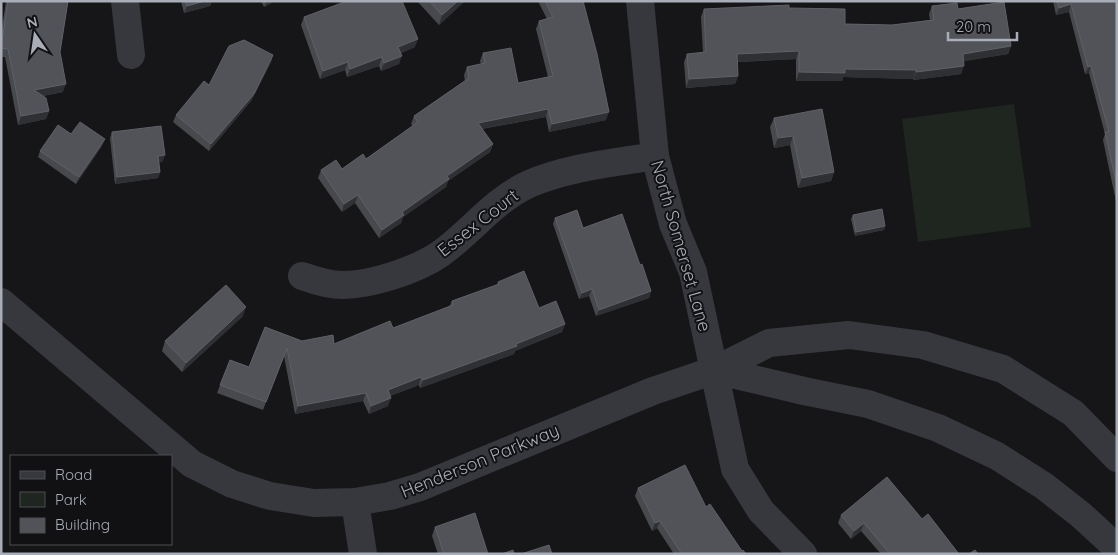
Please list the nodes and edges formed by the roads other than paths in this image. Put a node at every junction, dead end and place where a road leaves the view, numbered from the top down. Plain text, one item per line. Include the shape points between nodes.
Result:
1 (125, 1) edge
2 (640, 1) edge
3 (131, 55) dead end
4 (655, 156) junction
5 (302, 276) dead end
6 (1, 302) edge
7 (715, 370) junction
8 (1117, 458) edge
9 (356, 502) junction
10 (1117, 548) edge
11 (363, 554) edge
12 (803, 554) edge

1 - 3 street
2 - 4 street, North Somerset Lane
4 - 5 street, Essex Court via 559,173 528,184 499,203 439,254 395,276 344,285 322,283
4 - 7 street, North Somerset Lane via 673,224 693,272
6 - 9 street, Henderson Parkway via 192,464 232,484 270,496 314,503
7 - 8 street, Henderson Parkway via 769,344 849,335 923,345 1003,369 1073,413
7 - 9 street, Henderson Parkway via 653,390 420,487
7 - 10 street via 868,404 938,428 997,456 1044,486
7 - 12 street, North Somerset Lane via 735,469 761,511
9 - 11 street

